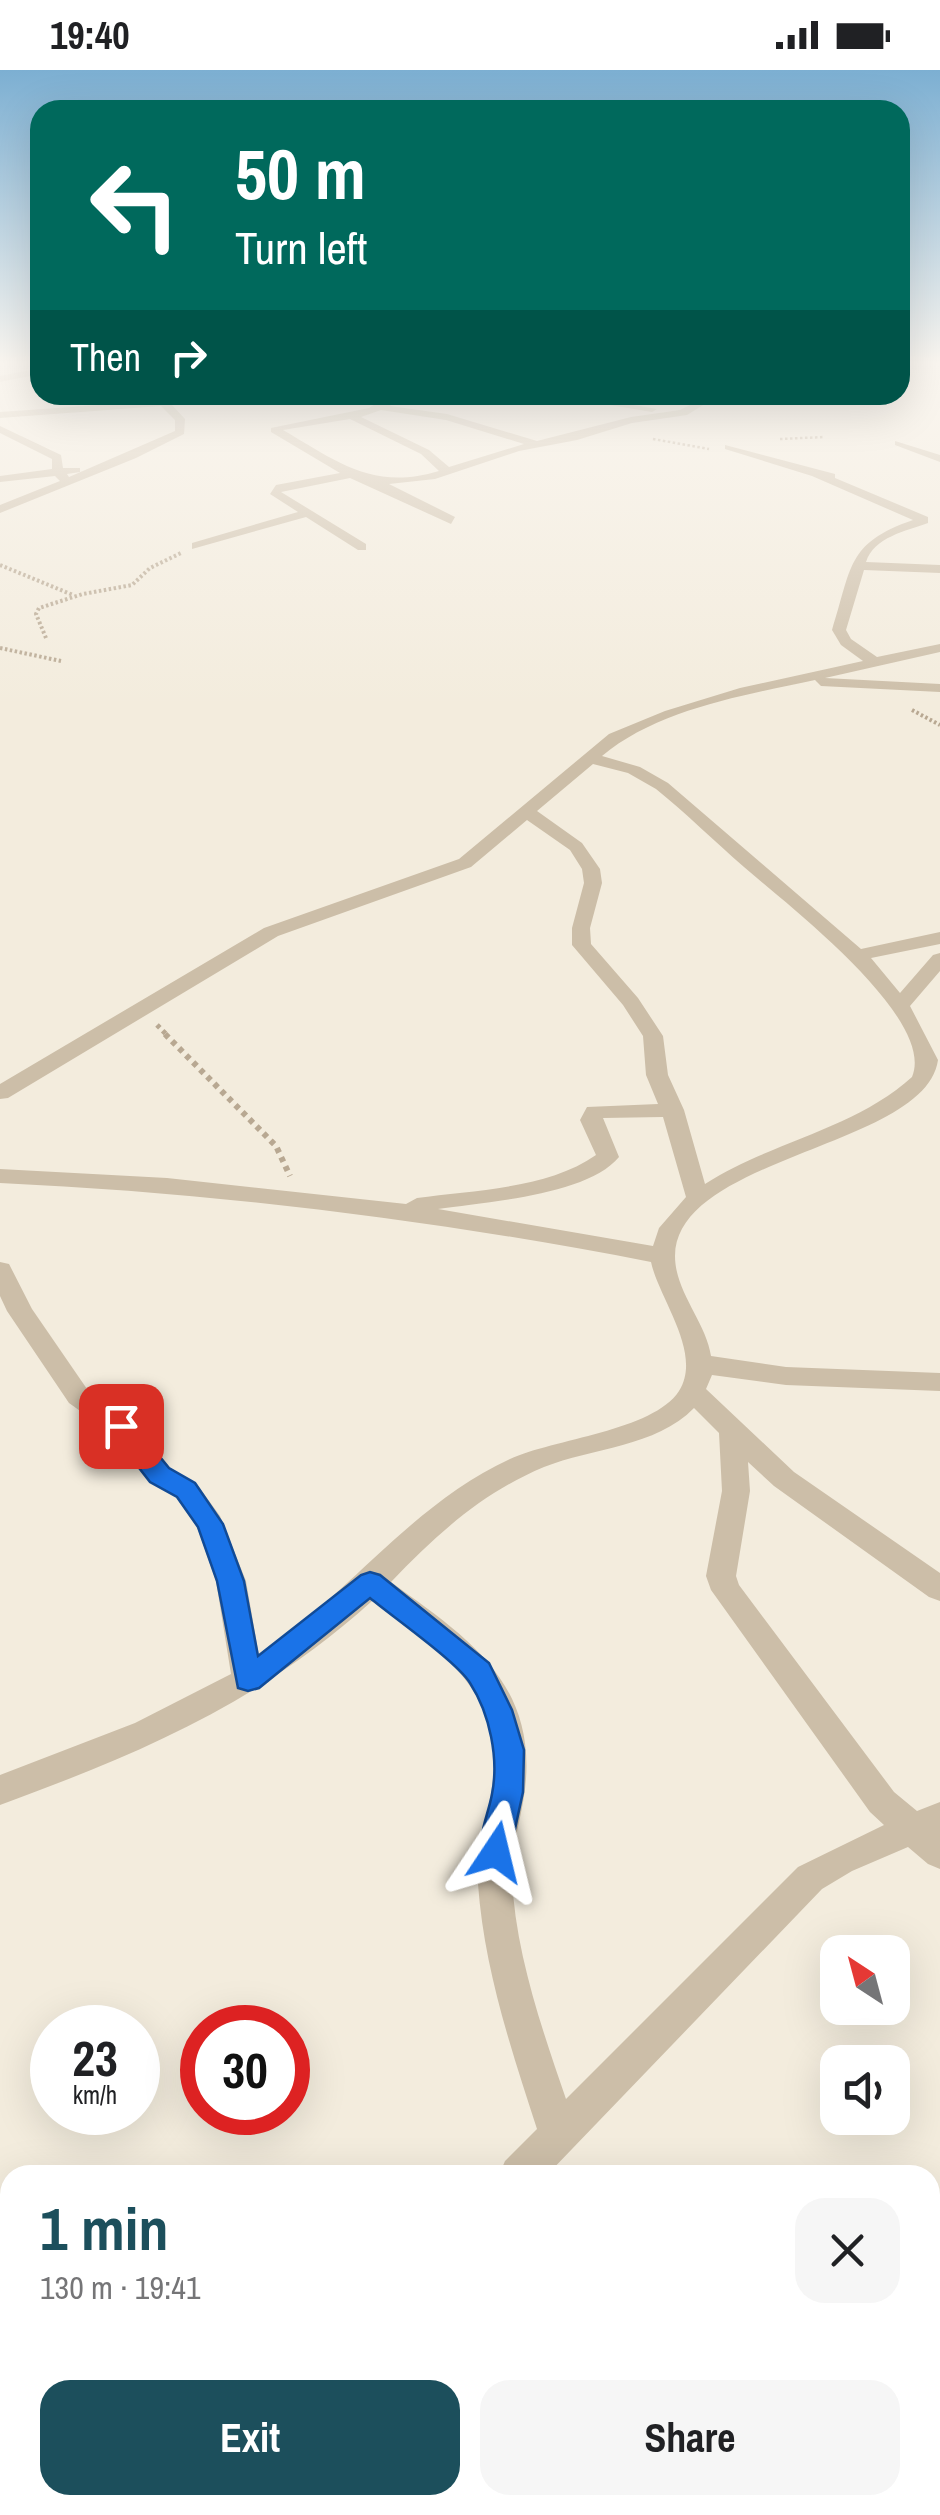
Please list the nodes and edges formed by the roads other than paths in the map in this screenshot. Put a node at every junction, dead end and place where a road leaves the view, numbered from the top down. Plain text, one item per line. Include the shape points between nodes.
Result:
1 (63, 477) edge
2 (80, 477) edge
3 (336, 477) edge
4 (358, 477) edge
5 (424, 477) edge
6 (825, 477) edge
7 (366, 481) junction
8 (68, 482) junction
9 (0, 508) edge
10 (307, 514) junction
11 (451, 520) dead end
12 (196, 546) road end
13 (362, 547) dead end
14 (859, 566) junction
15 (940, 569) edge
16 (940, 648) edge
17 (873, 661) junction
18 (781, 682) junction
19 (940, 688) edge
20 (591, 758) junction
21 (526, 812) junction
22 (940, 938) edge
23 (858, 955) junction
24 (940, 960) edge
25 (901, 1004) junction
26 (934, 1068) edge
27 (0, 1092) edge
28 (673, 1110) junction
29 (0, 1176) edge
30 (698, 1200) junction
31 (387, 1208) junction
32 (663, 1256) junction
33 (0, 1270) edge
34 (696, 1378) junction
35 (940, 1382) edge
36 (733, 1430) junction
37 (370, 1583) junction
38 (940, 1589) edge
39 (248, 1680) junction
40 (0, 1790) edge
41 (926, 1823) edge
42 (940, 1853) edge
43 (559, 2136) junction
44 (530, 2165) edge

1 - 8 street
2 - 8 street
3 - 10 street via 275,490
4 - 7 street
5 - 7 street
6 - 14 street via 924,520 873,540
7 - 11 street
8 - 9 street
10 - 12 street
10 - 13 street
14 - 15 street
14 - 17 street via 839,630
16 - 17 street
17 - 18 street
18 - 19 street
18 - 20 street via 657,719 615,737
20 - 21 street
20 - 23 street via 662,786
21 - 27 street via 447,872 271,932
21 - 28 street via 593,864 582,945 653,1036 657,1075
22 - 23 street
23 - 25 street
24 - 25 street
25 - 26 street
26 - 30 street via 887,1106 757,1163
28 - 30 street
28 - 31 street via 595,1112 591,1120 608,1157 593,1168 498,1193
29 - 31 street
30 - 32 street via 664,1239
31 - 32 street
32 - 34 street via 668,1288 696,1343
33 - 39 street via 78,1396 121,1426 160,1475 186,1490 210,1524 230,1581
34 - 35 street
34 - 36 street
34 - 37 street via 665,1420 550,1453 498,1478 434,1519
36 - 38 street via 784,1478
36 - 41 street via 736,1491 721,1576 726,1590 882,1802
37 - 39 street
37 - 43 street via 470,1661 498,1710 510,1770 494,1878 502,1947
39 - 40 street via 174,1720
41 - 42 street
41 - 43 street via 810,1878
43 - 44 street

